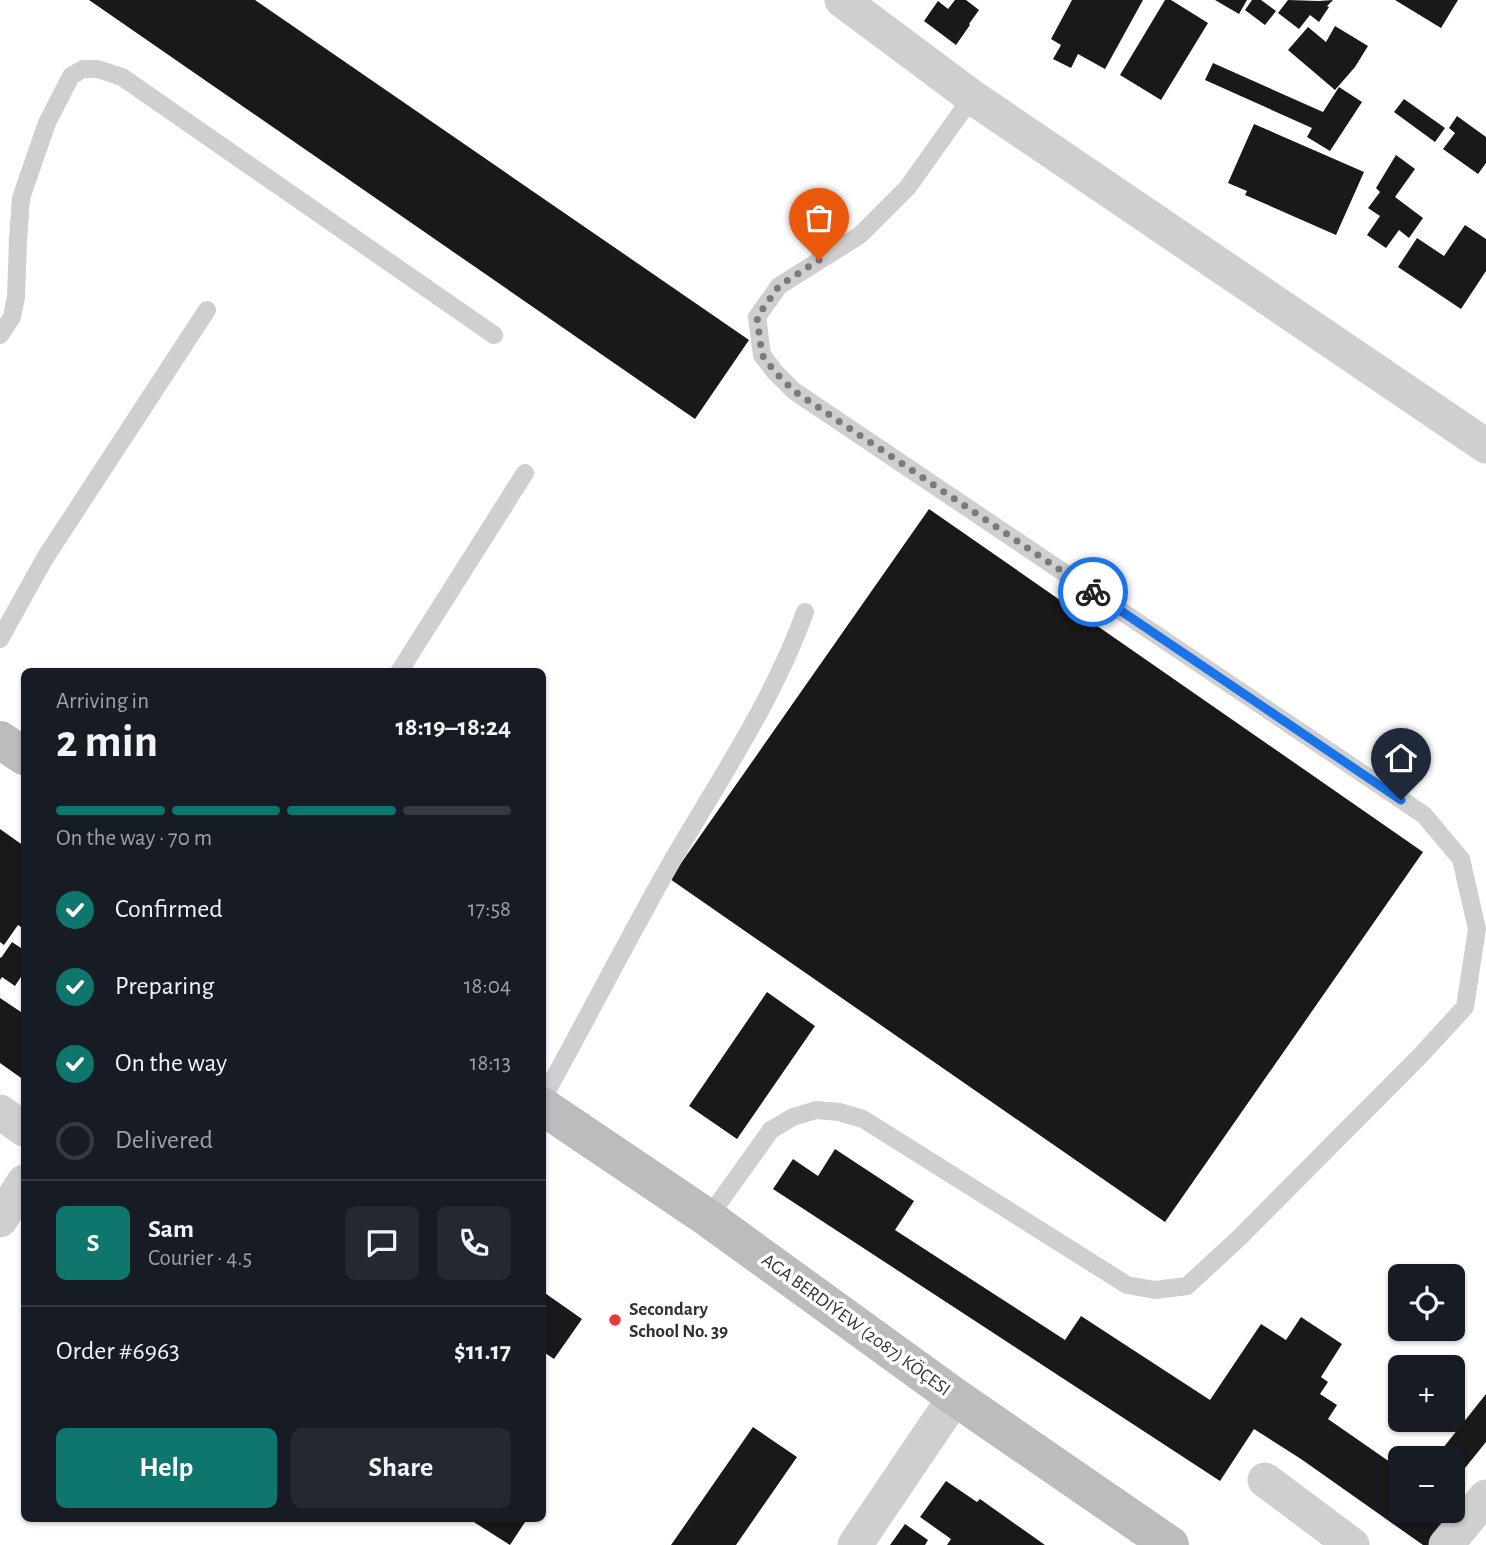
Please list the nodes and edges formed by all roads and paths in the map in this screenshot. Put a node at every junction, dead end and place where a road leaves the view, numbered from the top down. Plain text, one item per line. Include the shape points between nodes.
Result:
1 (842, 0) edge
2 (972, 97) junction
3 (207, 310) dead end
4 (0, 335) edge
5 (494, 335) dead end
6 (1486, 446) edge
7 (525, 473) dead end
8 (805, 612) dead end
9 (0, 639) edge
10 (401, 668) edge
11 (0, 740) edge
12 (21, 754) edge
13 (546, 1093) edge
14 (546, 1109) edge
15 (0, 1112) edge
16 (21, 1127) edge
17 (21, 1187) edge
18 (708, 1218) junction
19 (0, 1220) edge
20 (955, 1397) junction
21 (1265, 1480) dead end
22 (1486, 1497) edge
23 (855, 1545) edge
24 (1170, 1545) edge
25 (1352, 1545) edge
26 (1446, 1545) edge

1 - 2 street
2 - 6 street
2 - 18 lane via 908,187 860,235 779,286 757,317 762,355 794,391 1424,815 1461,859 1477,929 1465,1007 1187,1286 1155,1290 1128,1285 863,1119 839,1112 816,1110 771,1130
3 - 9 lane via 45,558
4 - 5 lane via 12,317 16,297 21,198 47,123 71,76 83,69 122,77
7 - 10 lane
8 - 13 lane via 759,712
11 - 12 street
14 - 18 street, AGA BERDIÝEW (2087) KÖÇESI
15 - 16 street
17 - 19 street
18 - 20 street, AGA BERDIÝEW (2087) KÖÇESI
20 - 23 street
20 - 24 street, AGA BERDIÝEW (2087) KÖÇESI
21 - 25 street
22 - 26 street

